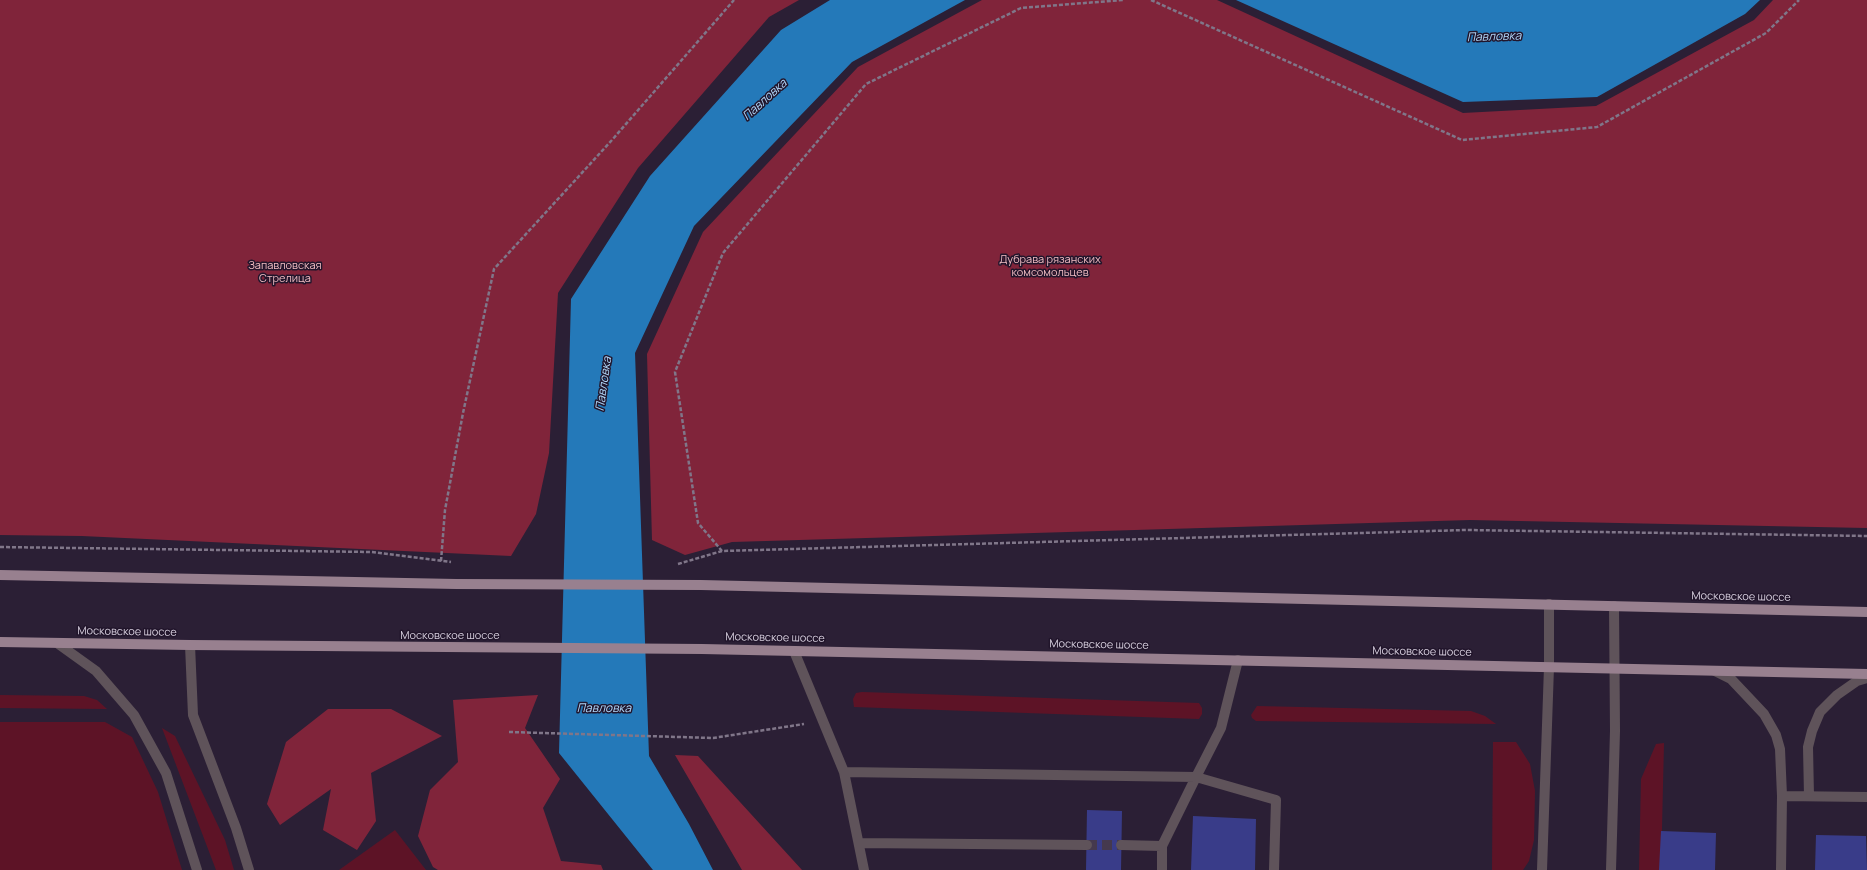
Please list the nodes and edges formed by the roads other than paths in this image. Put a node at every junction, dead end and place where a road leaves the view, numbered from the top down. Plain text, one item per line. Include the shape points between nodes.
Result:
1 (0, 575) edge
2 (1548, 604) junction
3 (1614, 606) junction
4 (1867, 612) edge
5 (0, 642) edge
6 (57, 643) junction
7 (190, 645) junction
8 (794, 651) junction
9 (1238, 660) junction
10 (1549, 667) junction
11 (1614, 669) junction
12 (1715, 671) junction
13 (1867, 674) edge
14 (1867, 678) edge
15 (844, 772) junction
16 (1196, 776) junction
17 (1782, 796) junction
18 (1809, 796) junction
19 (1867, 797) edge
20 (859, 843) junction
21 (1087, 845) tunnel mouth
22 (1122, 845) tunnel mouth
23 (1162, 846) junction
24 (197, 870) edge
25 (249, 870) edge
26 (864, 870) edge
27 (1162, 870) edge
28 (1274, 870) edge
29 (1542, 870) edge
30 (1611, 870) edge
31 (1781, 870) edge

1 - 2 main road, Московское шоссе via 456,584 701,585
2 - 3 main road, Московское шоссе
2 - 10 street
3 - 4 main road, Московское шоссе
3 - 11 street
5 - 6 main road, Московское шоссе
6 - 7 main road, Московское шоссе
6 - 24 street via 96,670 134,716 166,773
7 - 8 main road, Московское шоссе
7 - 25 street via 193,715 236,828
8 - 9 main road, Московское шоссе
8 - 15 street
9 - 10 main road, Московское шоссе
9 - 16 street via 1221,728
10 - 11 main road, Московское шоссе
10 - 29 street
11 - 12 main road, Московское шоссе
11 - 30 street
12 - 13 main road, Московское шоссе
12 - 17 street via 1731,679 1764,714 1776,735 1780,749
14 - 18 street via 1857,681 1837,695 1820,712 1808,747
15 - 16 street
15 - 20 street
16 - 23 street
16 - 28 street via 1276,800
17 - 18 street
17 - 31 street
18 - 19 street
20 - 21 street
20 - 26 street
22 - 23 street
23 - 27 street

